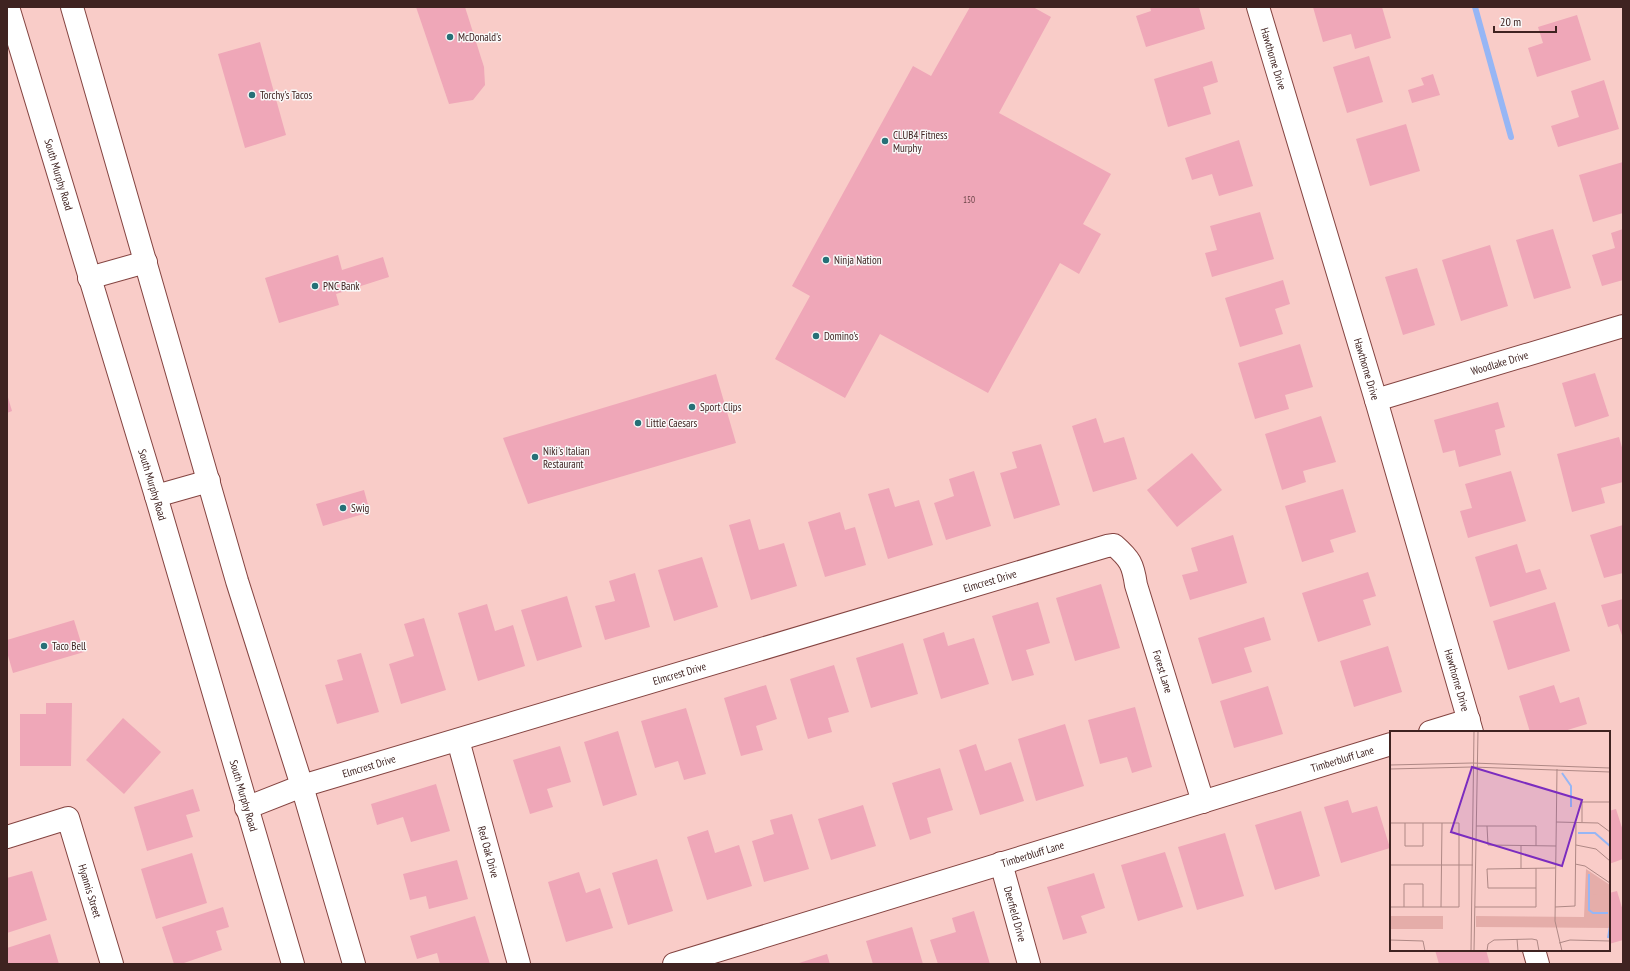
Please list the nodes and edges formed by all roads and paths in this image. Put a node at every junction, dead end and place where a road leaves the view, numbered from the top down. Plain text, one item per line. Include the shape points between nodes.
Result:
1 (8, 7) edge
2 (72, 7) edge
3 (1258, 7) edge
4 (146, 262) junction
5 (89, 278) junction
6 (1623, 326) edge
7 (1376, 400) junction
8 (209, 481) junction
9 (156, 496) junction
10 (1114, 546) joint
11 (1470, 726) edge
12 (1437, 731) edge
13 (458, 740) junction
14 (1390, 744) edge
15 (302, 786) junction
16 (1203, 802) junction
17 (246, 808) junction
18 (7, 837) edge
19 (1000, 863) junction
20 (1534, 951) edge
21 (112, 964) edge
22 (293, 964) edge
23 (354, 964) edge
24 (519, 964) edge
25 (674, 964) edge
26 (1029, 964) edge
27 (1538, 964) edge

1 - 5 street, South Murphy Road
2 - 4 street
3 - 7 street, Hawthorne Drive
4 - 5 street
4 - 8 street
5 - 9 street, South Murphy Road
6 - 7 street, Woodlake Drive
7 - 11 street, Hawthorne Drive
8 - 9 street
8 - 15 street via 237,581
9 - 17 street, South Murphy Road
10 - 13 street, Elmcrest Drive
10 - 16 street, Forest Lane via 1128,557 1134,568 1136,584
11 - 12 street
13 - 15 street, Elmcrest Drive
13 - 24 street, Red Oak Drive
14 - 16 street, Timberbluff Lane
15 - 17 street, Elmcrest Drive
15 - 23 street
16 - 19 street, Timberbluff Lane
17 - 22 street, South Murphy Road
18 - 21 street, Hyannis Street via 68,818
19 - 25 street, Timberbluff Lane
19 - 26 street, Deerfield Drive
20 - 27 street

